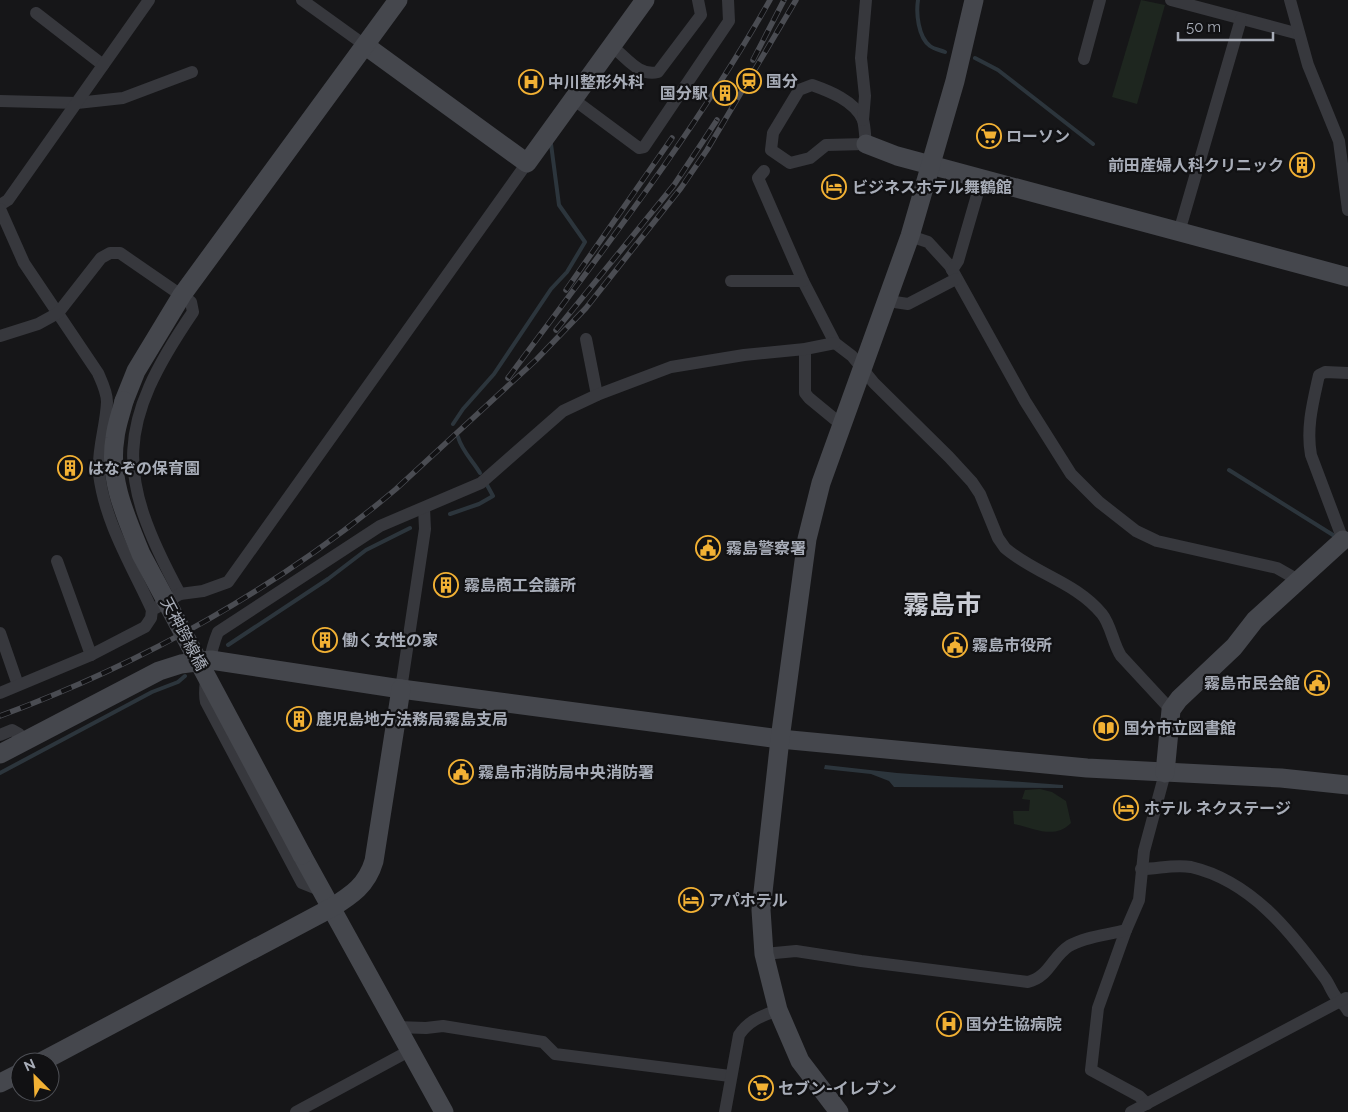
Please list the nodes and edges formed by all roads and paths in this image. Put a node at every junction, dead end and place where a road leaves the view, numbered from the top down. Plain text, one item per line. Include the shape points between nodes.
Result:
1 (149, 0) edge
2 (302, 0) edge
3 (398, 0) edge
4 (645, 0) edge
5 (698, 0) edge
6 (728, 0) edge
7 (866, 0) edge
8 (974, 0) edge
9 (1100, 0) edge
10 (1171, 0) edge
11 (1290, 0) edge
12 (36, 13) dead end
13 (1241, 19) junction
14 (1299, 34) junction
15 (366, 46) junction
16 (611, 46) junction
17 (1084, 59) dead end
18 (103, 65) junction
19 (192, 72) dead end
20 (573, 99) junction
21 (0, 101) edge
22 (77, 103) junction
23 (862, 120) junction
24 (866, 144) junction
25 (526, 163) junction
26 (932, 165) junction
27 (764, 171) dead end
28 (982, 178) junction
29 (0, 205) edge
30 (0, 209) edge
31 (1348, 210) edge
32 (1179, 232) junction
33 (910, 236) junction
34 (954, 275) junction
35 (1348, 277) edge
36 (731, 280) dead end
37 (803, 281) junction
38 (182, 295) junction
39 (888, 301) junction
40 (58, 313) junction
41 (0, 336) edge
42 (586, 339) dead end
43 (835, 343) junction
44 (805, 349) junction
45 (864, 370) junction
46 (1348, 373) edge
47 (597, 395) junction
48 (843, 426) junction
49 (424, 508) junction
50 (1346, 537) edge
51 (57, 561) dead end
52 (1298, 580) junction
53 (180, 594) junction
54 (152, 610) junction
55 (0, 633) edge
56 (91, 655) junction
57 (211, 660) junction
58 (18, 685) junction
59 (401, 689) junction
60 (0, 693) edge
61 (1171, 710) junction
62 (0, 735) edge
63 (780, 739) junction
64 (24, 740) junction
65 (0, 754) edge
66 (1165, 773) junction
67 (1348, 785) edge
68 (1141, 869) junction
69 (327, 900) junction
70 (1126, 930) junction
71 (764, 954) junction
72 (1346, 1003) edge
73 (778, 1010) junction
74 (396, 1027) junction
75 (409, 1051) junction
76 (59, 1052) edge
77 (730, 1076) junction
78 (1146, 1104) junction
79 (296, 1112) edge
80 (444, 1112) edge
81 (725, 1112) edge
82 (839, 1112) edge
83 (1131, 1112) edge

1 - 18 street
2 - 15 street
3 - 15 street, 天神跨線橋
4 - 16 street
5 - 16 street via 701,15 658,72 651,74 639,69
6 - 20 street via 729,21 644,147 639,148
7 - 23 street via 862,58 866,96
8 - 26 street
9 - 17 street
10 - 13 street
11 - 14 street
12 - 18 street
13 - 14 street
13 - 32 street
14 - 31 street via 1339,141
15 - 25 street
15 - 38 street, 天神跨線橋
16 - 20 street
18 - 22 street
19 - 22 street via 130,97
20 - 25 street
21 - 22 street
22 - 29 street via 8,200
23 - 24 street
23 - 24 street via 852,106 829,91 812,85 799,90 773,134 771,150 790,163 810,158 826,145
24 - 26 street
25 - 53 street via 234,577 217,587
26 - 28 street
26 - 33 street
27 - 37 street via 758,178 762,190
28 - 32 street
28 - 34 street
30 - 40 street via 24,263
32 - 35 street
33 - 34 street via 928,242
33 - 39 street
34 - 39 street via 908,304
34 - 52 street via 1024,401 1071,474 1099,502 1136,531 1157,541 1277,568
36 - 37 street
37 - 43 street
38 - 40 street via 120,253 110,253 101,258
38 - 53 street via 191,302 193,312 151,380 137,416 132,454 134,484 145,521
38 - 69 street, 天神跨線橋, bridge via 136,371 124,401 114,439 118,494 141,554
39 - 45 street
40 - 41 street via 38,324
40 - 54 street via 98,373 104,388 107,401 100,441 99,474 116,535
42 - 47 street
43 - 44 street
43 - 45 street
44 - 47 street via 671,367
44 - 48 street via 805,392
45 - 48 street
45 - 61 street via 972,482 1005,548 1090,600 1104,616 1121,656
46 - 50 street via 1325,372 1320,375 1311,411 1309,444
47 - 49 street via 563,411 481,484
48 - 63 street via 821,482 808,539
49 - 57 street via 380,526 218,632
49 - 59 street via 425,529
50 - 52 street
51 - 56 street
52 - 61 street via 1255,620 1234,647
53 - 54 street
54 - 56 street via 145,627
55 - 58 street
56 - 58 street
57 - 59 street
57 - 64 street via 158,671
57 - 69 street via 204,684 206,702 302,883
58 - 60 street
59 - 63 street
59 - 69 street via 370,873 354,894
61 - 66 street
62 - 64 street via 12,730
63 - 66 street
63 - 71 street via 762,910
64 - 65 street
66 - 67 street via 1281,778
66 - 68 street
68 - 70 street via 1139,900
68 - 72 street via 1191,867 1220,878 1259,901 1303,949 1336,998
69 - 74 street, 天神跨線橋
69 - 76 street
70 - 71 street via 1070,946 1044,975 1028,982 796,951
70 - 78 street via 1098,1008 1091,1070 1139,1096
71 - 73 street
72 - 78 street
73 - 77 street via 755,1019 739,1034
73 - 82 street via 800,1061
74 - 75 street, 天神跨線橋
74 - 77 street via 456,1028 543,1042 555,1054
75 - 79 street
75 - 80 street, 天神跨線橋
77 - 81 street
78 - 83 street

